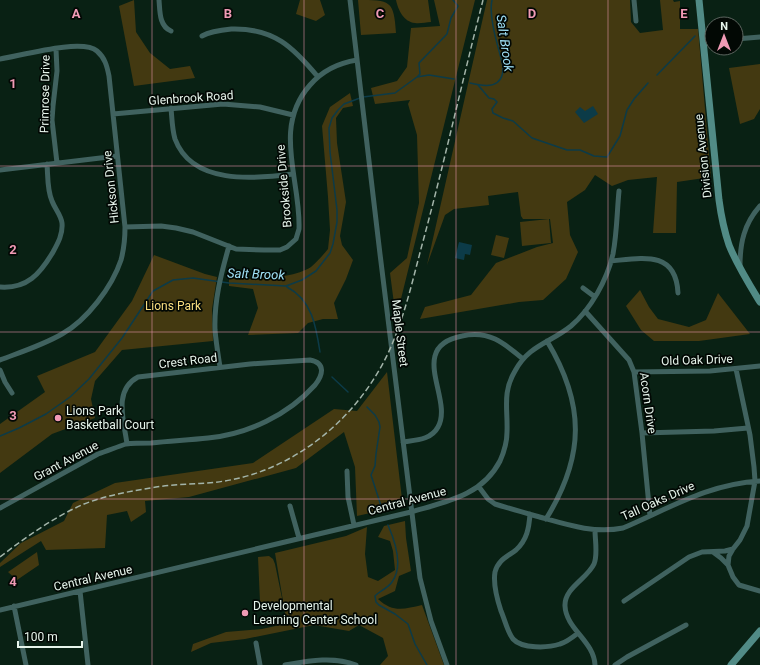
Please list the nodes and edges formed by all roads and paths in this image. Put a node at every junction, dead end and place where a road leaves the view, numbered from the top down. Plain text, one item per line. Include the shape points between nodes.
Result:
1 (159, 0) edge
2 (350, 0) edge
3 (634, 0) edge
4 (700, 0) edge
5 (636, 21) dead end
6 (171, 31) dead end
7 (202, 36) dead end
8 (760, 37) edge
9 (744, 38) edge
10 (703, 41) joint
11 (56, 49) junction
12 (0, 59) edge
13 (357, 60) junction
14 (318, 76) junction
15 (171, 108) junction
16 (113, 114) junction
17 (293, 115) junction
18 (117, 156) junction
19 (57, 163) junction
20 (47, 164) junction
21 (0, 170) edge
22 (293, 174) junction
23 (619, 191) dead end
24 (760, 206) edge
25 (125, 227) junction
26 (228, 246) junction
27 (611, 261) junction
28 (740, 269) junction
29 (0, 287) edge
30 (583, 288) dead end
31 (678, 293) dead end
32 (595, 297) junction
33 (760, 302) edge
34 (585, 311) junction
35 (547, 341) junction
36 (523, 359) junction
37 (0, 360) edge
38 (313, 360) joint
39 (760, 366) edge
40 (220, 367) junction
41 (736, 369) junction
42 (0, 370) edge
43 (634, 372) junction
44 (2, 383) edge
45 (12, 393) dead end
46 (748, 428) junction
47 (642, 433) junction
48 (403, 442) junction
49 (127, 444) junction
50 (347, 471) dead end
51 (758, 481) edge
52 (479, 487) junction
53 (290, 506) dead end
54 (0, 508) edge
55 (411, 512) junction
56 (530, 514) junction
57 (650, 516) junction
58 (546, 519) junction
59 (354, 525) junction
60 (595, 530) junction
61 (299, 538) junction
62 (733, 549) junction
63 (713, 552) junction
64 (728, 565) junction
65 (80, 591) junction
66 (760, 591) edge
67 (624, 601) dead end
68 (14, 606) junction
69 (0, 610) edge
70 (686, 625) dead end
71 (760, 631) edge
72 (578, 633) junction
73 (256, 643) dead end
74 (294, 664) edge
75 (26, 665) edge
76 (88, 665) edge
77 (260, 665) edge
78 (285, 665) edge
79 (356, 665) edge
80 (447, 665) edge
81 (595, 665) edge
82 (616, 665) edge
83 (731, 665) edge

1 - 6 street via 162,22 166,29
2 - 13 street, Maple Street
3 - 5 street
4 - 10 street, Division Avenue
7 - 14 street via 209,32 238,29 266,34 294,50
8 - 9 street
10 - 28 street, Division Avenue via 718,200 725,232
11 - 12 street, Hickson Drive
11 - 16 street, Hickson Drive via 86,46 98,51 104,58 109,76
11 - 19 street, Primrose Drive via 57,71 52,120
13 - 14 street, Brookside Drive via 332,67
13 - 48 street, Maple Street
14 - 17 street, Brookside Drive via 302,95
15 - 16 street, Glenbrook Road
15 - 17 street, Glenbrook Road via 245,105
15 - 22 street via 178,145 197,166 214,173 239,176
16 - 18 street, Hickson Drive
17 - 22 street, Brookside Drive via 290,140
18 - 19 street
18 - 25 street, Hickson Drive
19 - 20 street
20 - 21 street
20 - 29 street via 50,195 62,228 59,241 40,272 28,281 13,287
22 - 26 street, Brookside Drive via 299,224 298,234 293,243 277,250 251,250
23 - 27 street, Central Avenue
24 - 28 street via 750,219 744,234 740,251
25 - 26 street, Brookside Drive via 176,228
25 - 37 street, Hickson Drive via 123,251 116,272 82,319 62,334
26 - 40 street via 215,310
27 - 31 street via 642,258 662,262 675,274
27 - 32 street, Central Avenue
28 - 33 street, Division Avenue
30 - 32 street
32 - 34 street, Central Avenue
34 - 35 street, Central Avenue via 570,326
34 - 43 street, Acorn Drive via 629,360
35 - 36 street, Central Avenue
35 - 58 street via 572,395 576,439 566,482
36 - 48 street via 503,343 488,336 466,335 447,342 440,347 434,366 441,411 440,423 428,437
36 - 52 street, Central Avenue via 512,376 506,395 508,433 502,455 491,476
38 - 40 street, Crest Road
38 - 49 street, Grant Avenue via 320,366 320,378 288,409 256,426 210,438
39 - 41 street, Old Oak Drive
40 - 49 street, Crest Road via 144,376 130,382 124,391 122,402
41 - 43 street, Old Oak Drive
41 - 46 street
42 - 44 street
43 - 47 street, Acorn Drive
44 - 45 street
46 - 47 street
46 - 51 street
47 - 57 street, Acorn Drive
48 - 55 street, Maple Street
49 - 54 street, Grant Avenue via 98,454
50 - 59 street via 348,498
51 - 57 street, Tall Oaks Drive via 702,492
51 - 62 street via 750,519
52 - 55 street, Central Avenue via 455,498
52 - 56 street, Tall Oaks Drive via 495,504
53 - 61 street
55 - 59 street, Central Avenue
55 - 80 street, Maple Street via 425,601
56 - 58 street, Tall Oaks Drive
56 - 72 street via 523,541 501,560 495,572 497,596 506,625 515,640 529,647 560,644
57 - 60 street, Tall Oaks Drive via 623,528
58 - 60 street, Tall Oaks Drive
59 - 61 street, Central Avenue
60 - 72 street via 594,564 570,592 565,604 569,621
61 - 65 street, Central Avenue
62 - 63 street
62 - 64 street
63 - 64 street
63 - 67 street via 702,552 689,557
64 - 66 street via 739,584
65 - 68 street, Central Avenue
65 - 76 street
68 - 69 street, Central Avenue
68 - 75 street
70 - 82 street
71 - 83 street
72 - 81 street via 589,647
73 - 77 street
74 - 78 street
74 - 79 street via 333,660

